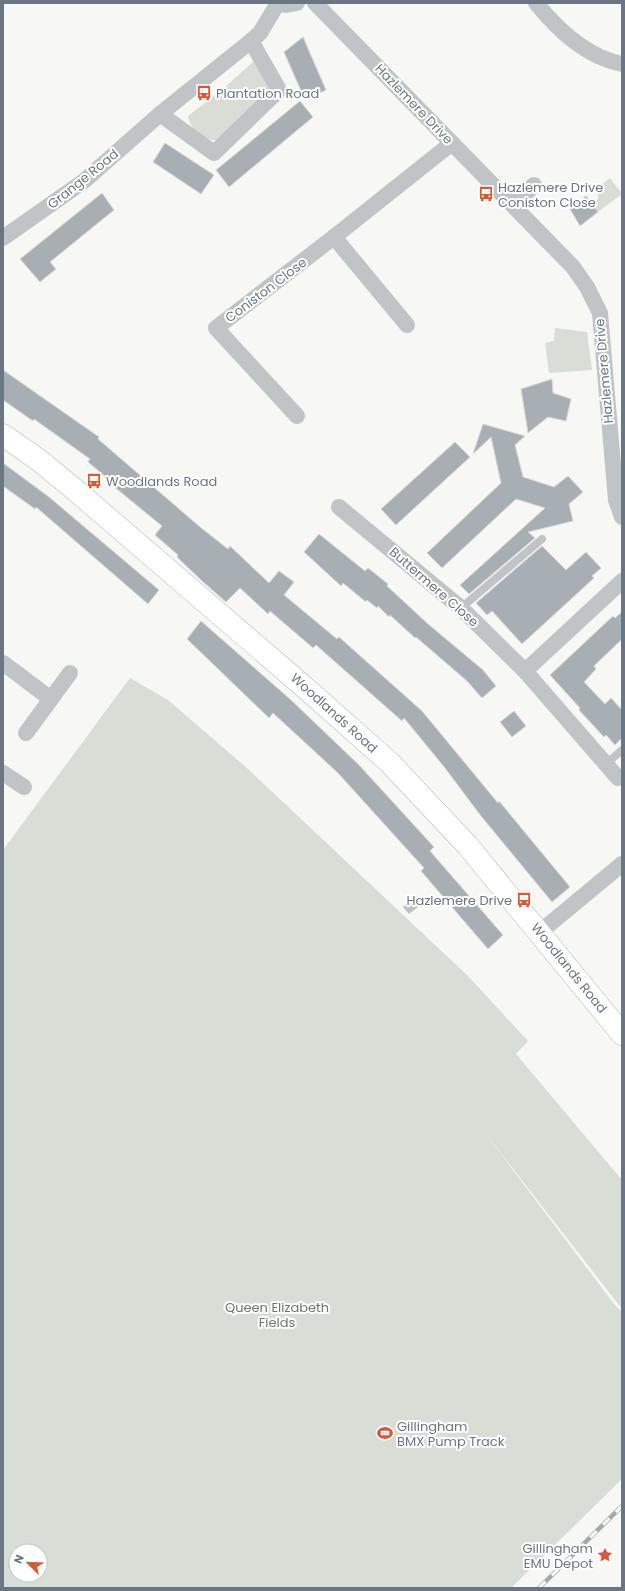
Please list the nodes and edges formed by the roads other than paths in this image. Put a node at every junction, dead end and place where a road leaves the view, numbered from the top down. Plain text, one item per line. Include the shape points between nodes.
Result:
1 (278, 3) edge
2 (297, 3) edge
3 (315, 3) edge
4 (536, 3) edge
5 (251, 41) junction
6 (622, 64) edge
7 (160, 114) junction
8 (452, 143) junction
9 (534, 185) dead end
10 (514, 205) junction
11 (334, 237) junction
12 (3, 238) edge
13 (407, 325) dead end
14 (297, 416) dead end
15 (3, 435) edge
16 (339, 507) dead end
17 (622, 517) edge
18 (542, 539) dead end
19 (622, 581) edge
20 (461, 608) junction
21 (3, 663) edge
22 (525, 671) junction
23 (70, 674) dead end
24 (51, 699) junction
25 (26, 733) dead end
26 (622, 750) edge
27 (606, 764) junction
28 (3, 773) edge
29 (618, 778) dead end
30 (24, 787) dead end
31 (622, 864) edge
32 (540, 932) junction
33 (622, 1034) edge

1 - 2 street
1 - 5 street, Grange Road via 260,33
3 - 8 street, Hazlemere Drive
4 - 6 street via 551,22 572,40 597,56
5 - 7 street, Grange Road
5 - 7 street via 279,90 214,153
7 - 12 street, Grange Road via 84,181
8 - 10 street, Hazlemere Drive
8 - 11 street, Coniston Close
9 - 10 street
10 - 17 street, Hazlemere Drive via 578,273 600,313 616,500
11 - 13 street
11 - 14 street, Coniston Close via 216,328
15 - 32 street, Woodlands Road via 74,489 374,748 468,846
16 - 20 street, Buttermere Close
18 - 20 lane
19 - 22 street
20 - 22 street, Buttermere Close
21 - 24 street
22 - 27 street, Buttermere Close
23 - 24 street
24 - 25 street
26 - 27 lane
27 - 29 street, Buttermere Close
28 - 30 street
31 - 32 street
32 - 33 street, Woodlands Road

